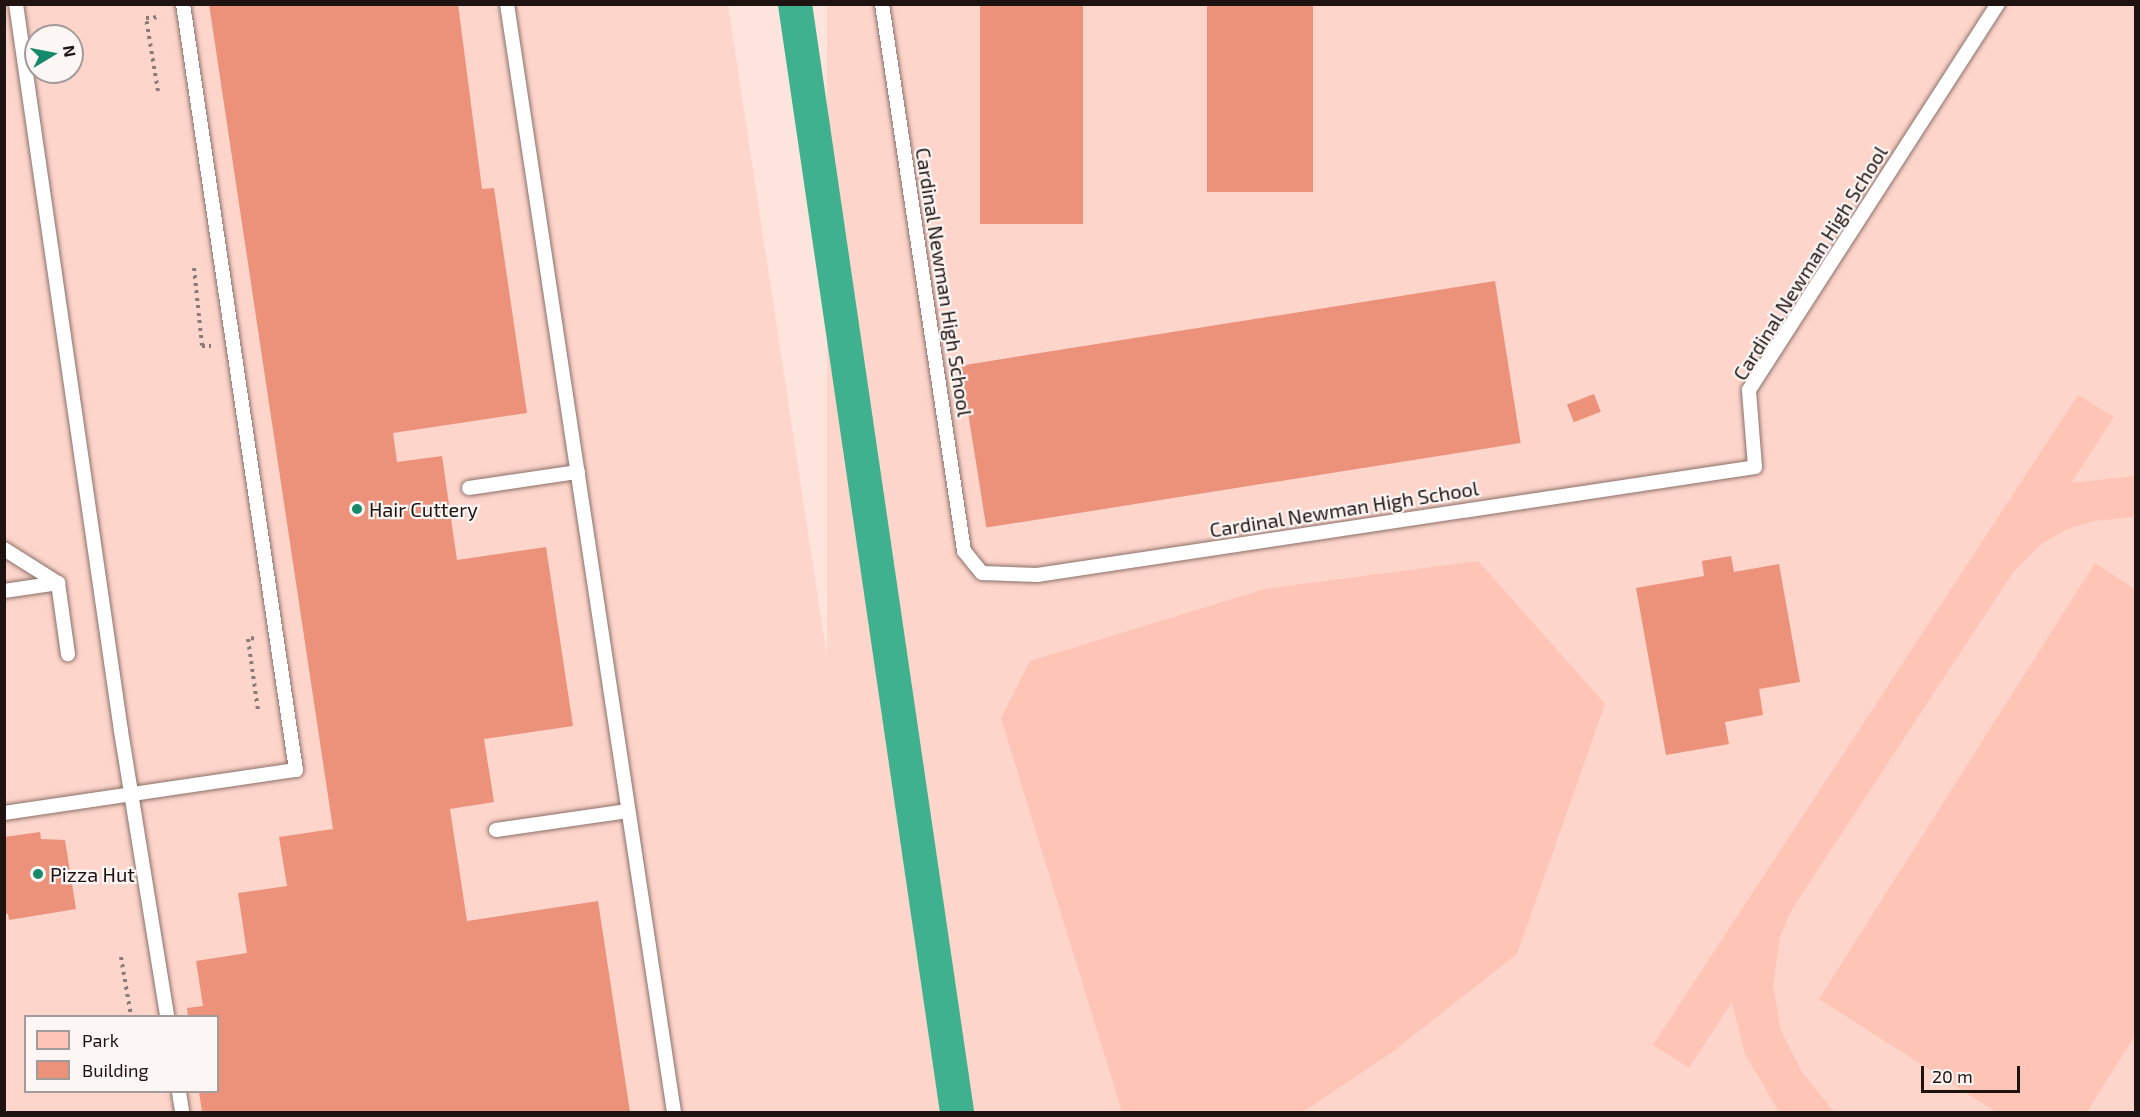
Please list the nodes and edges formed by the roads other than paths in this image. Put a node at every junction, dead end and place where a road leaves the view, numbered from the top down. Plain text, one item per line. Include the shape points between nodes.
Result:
1 (16, 4) edge
2 (183, 4) edge
3 (507, 4) edge
4 (882, 4) edge
5 (1998, 4) edge
6 (578, 472) junction
7 (469, 488) dead end
8 (4, 549) edge
9 (58, 583) junction
10 (4, 591) edge
11 (68, 654) dead end
12 (130, 796) junction
13 (628, 811) junction
14 (4, 813) edge
15 (496, 830) dead end
16 (167, 1015) edge
17 (179, 1093) edge
18 (182, 1113) edge
19 (674, 1113) edge

1 - 12 lane
2 - 12 lane via 296,770
3 - 6 lane
4 - 5 lane, Cardinal Newman High School via 964,551 982,573 1037,575 1755,467 1749,390
6 - 7 lane
6 - 13 lane
8 - 9 lane
9 - 10 lane
9 - 11 lane
12 - 14 lane
12 - 16 lane
13 - 15 lane
13 - 19 lane
17 - 18 lane

